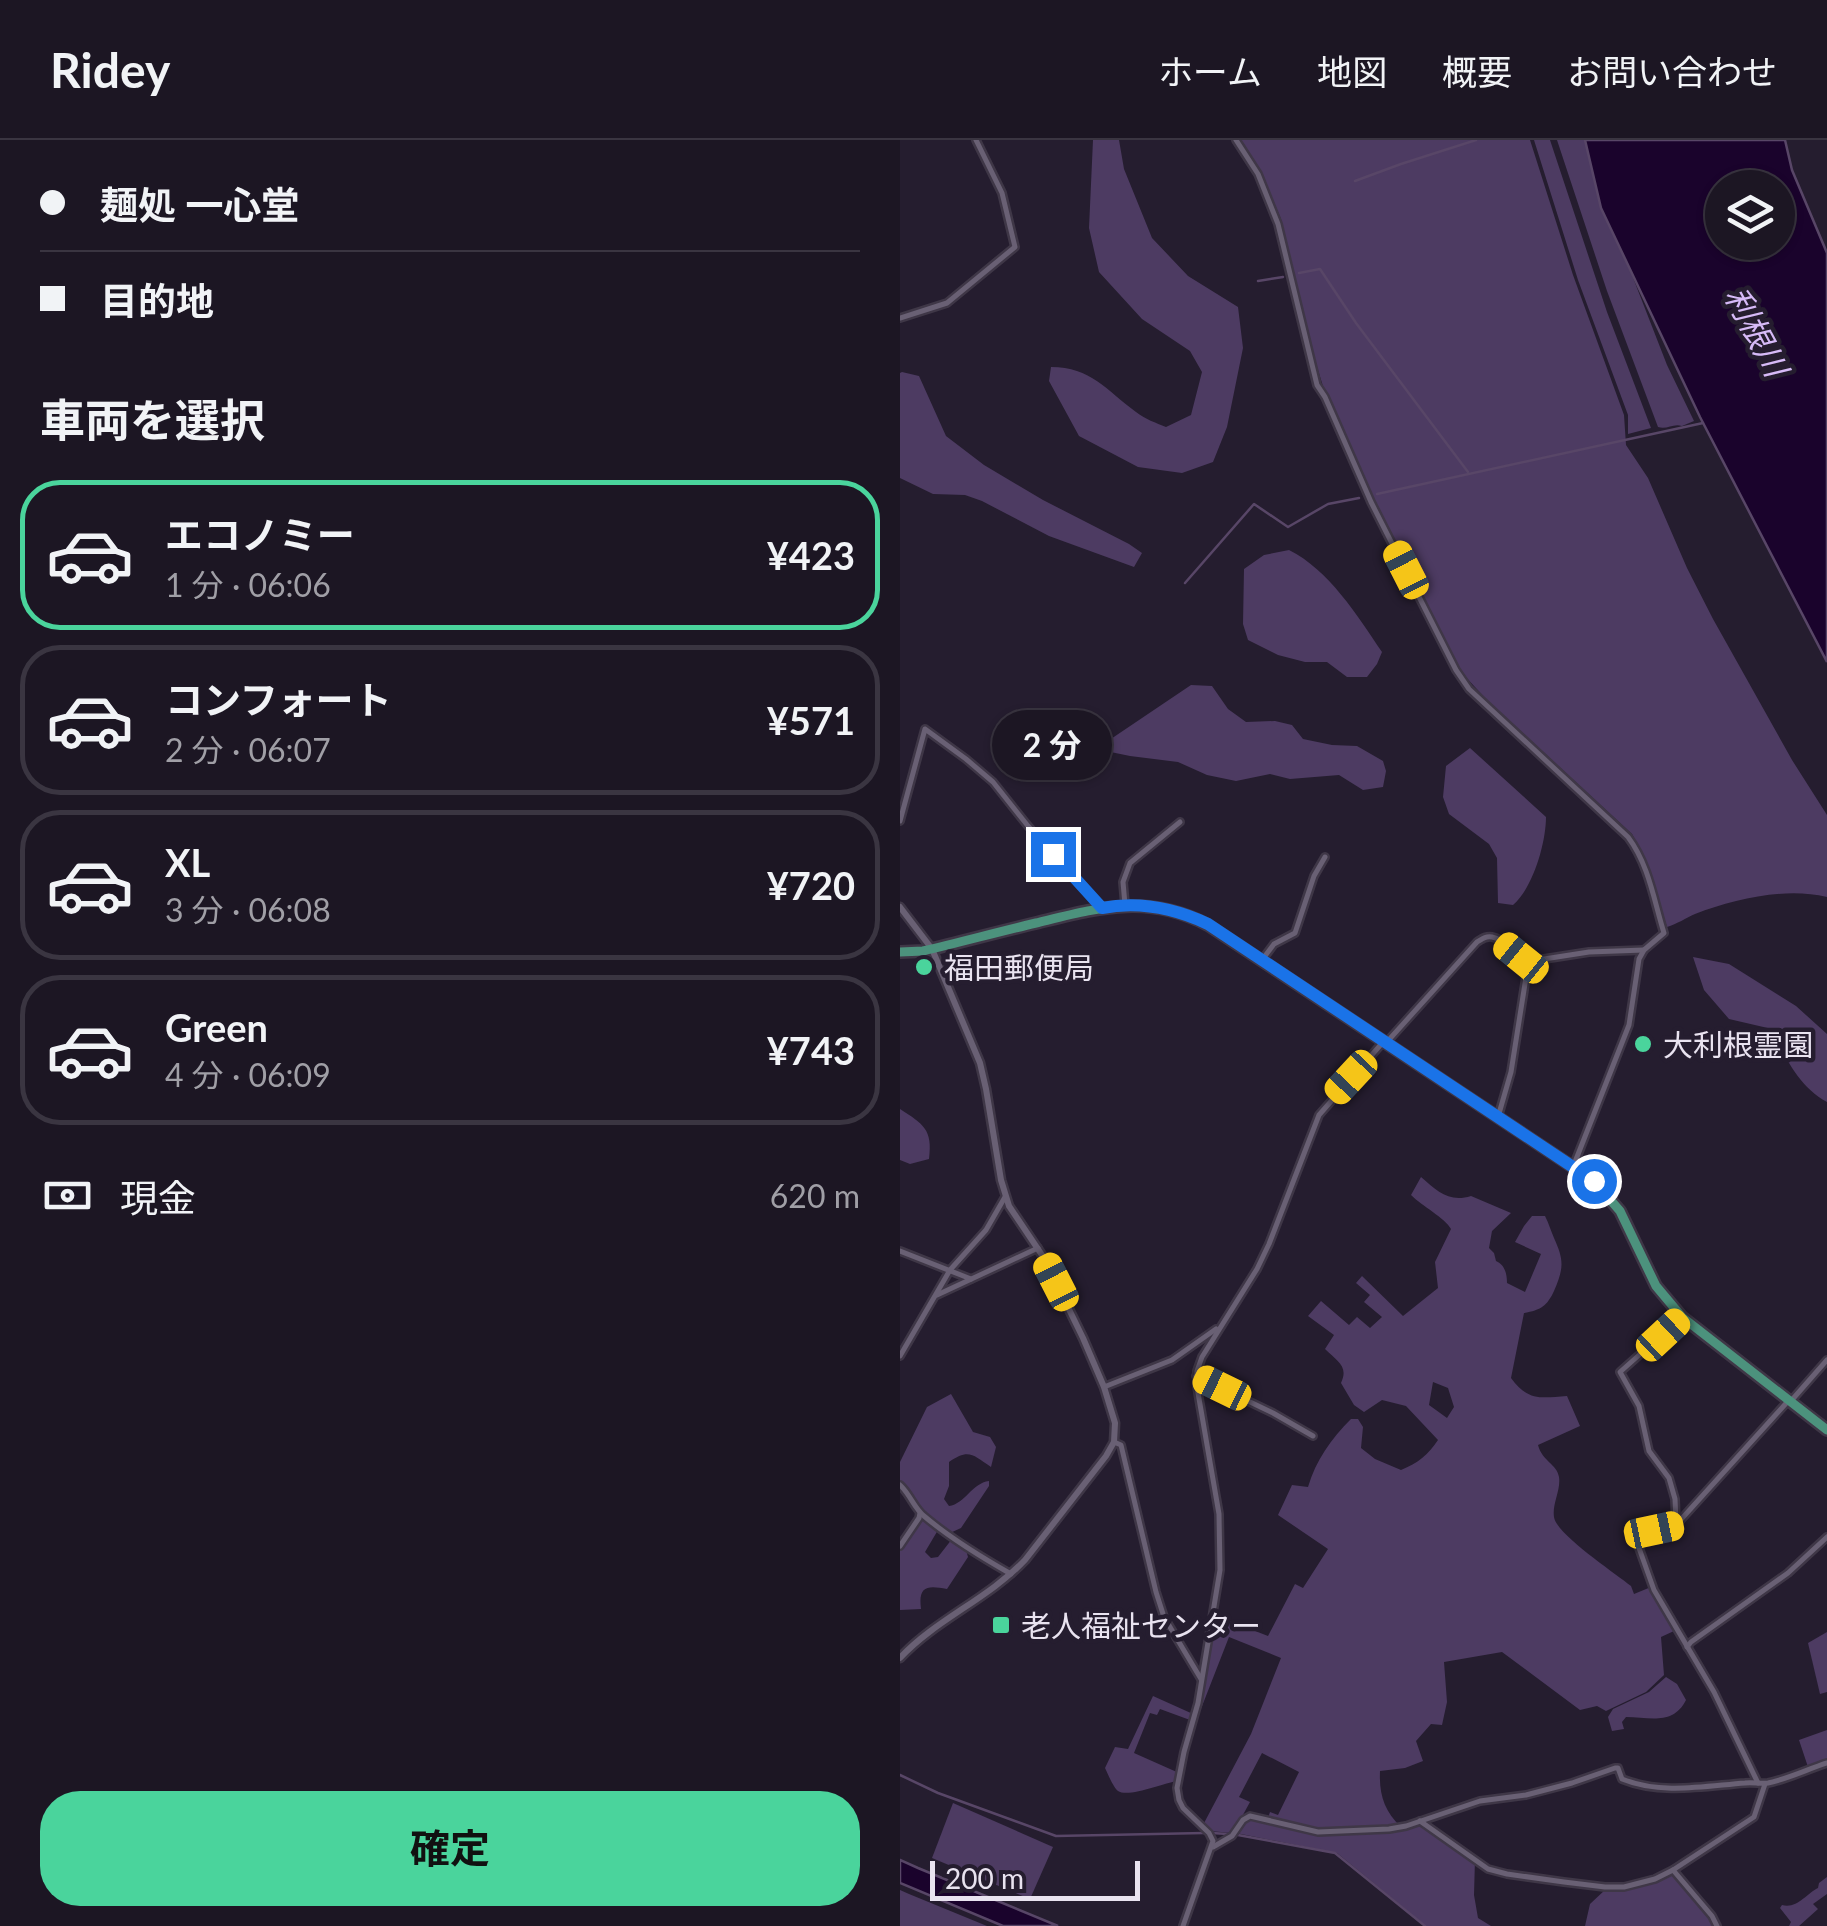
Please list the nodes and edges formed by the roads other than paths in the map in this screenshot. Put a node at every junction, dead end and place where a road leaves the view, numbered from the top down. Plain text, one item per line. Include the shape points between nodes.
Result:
1 (976, 140) edge
2 (1236, 140) edge
3 (900, 318) edge
4 (900, 821) edge
5 (1180, 822) dead end
6 (1325, 856) dead end
7 (1125, 905) junction
8 (900, 906) edge
9 (1102, 908) junction
10 (932, 949) junction
11 (1644, 950) junction
12 (900, 952) edge
13 (1262, 960) junction
14 (1524, 962) junction
15 (1385, 1042) junction
16 (1498, 1118) junction
17 (1573, 1168) junction
18 (1005, 1197) junction
19 (1038, 1248) junction
20 (900, 1251) edge
21 (950, 1270) junction
22 (971, 1279) junction
23 (934, 1297) junction
24 (1682, 1317) junction
25 (1218, 1328) junction
26 (900, 1356) edge
27 (1827, 1360) edge
28 (1196, 1376) junction
29 (1104, 1387) junction
30 (1789, 1400) junction
31 (1827, 1430) edge
32 (1313, 1436) dead end
33 (1114, 1442) junction
34 (900, 1486) edge
35 (920, 1513) junction
36 (1676, 1524) junction
37 (1827, 1538) edge
38 (900, 1545) edge
39 (1011, 1574) junction
40 (1687, 1648) junction
41 (900, 1658) edge
42 (1200, 1679) junction
43 (1827, 1763) edge
44 (1761, 1784) junction
45 (1420, 1821) junction
46 (1213, 1848) junction
47 (1673, 1870) junction
48 (1183, 1926) edge
49 (1717, 1926) edge

1 - 3 street via 1002,193 1015,246 946,303
2 - 11 street via 1278,224 1317,385 1388,536 1470,689 1636,847 1664,933
4 - 9 street via 925,730 992,782
5 - 7 street via 1130,863
6 - 13 street via 1296,933 1274,944
7 - 9 main road
7 - 13 main road via 1193,918
8 - 10 street
9 - 10 main road
10 - 12 main road
10 - 18 street via 980,1063
11 - 14 street
11 - 17 street via 1630,1025
13 - 15 main road
14 - 15 street via 1491,936 1477,942
14 - 16 street via 1526,987
15 - 16 main road
15 - 25 street via 1318,1115 1268,1244
16 - 17 main road
17 - 24 main road via 1614,1201 1656,1286
18 - 19 street
18 - 21 street
19 - 22 street
19 - 29 street
20 - 21 street
21 - 22 street
21 - 23 street
22 - 23 street
23 - 26 street
24 - 30 main road
24 - 36 street via 1620,1372 1639,1406 1653,1458 1670,1478
25 - 28 street
25 - 29 street via 1172,1360
27 - 30 street
28 - 32 street
28 - 42 street via 1220,1539
29 - 33 street
30 - 31 main road
30 - 36 street
33 - 39 street
33 - 42 street via 1121,1445 1164,1616
34 - 35 street
35 - 38 street
35 - 39 street
36 - 40 street via 1634,1534 1650,1581
37 - 40 street
39 - 41 street
40 - 44 street
42 - 46 street via 1177,1788 1183,1808 1209,1833
43 - 44 street
44 - 45 street via 1665,1788 1622,1780 1615,1768
44 - 47 street via 1754,1817
45 - 46 street via 1318,1832 1250,1816
45 - 47 street via 1506,1874 1624,1888
46 - 48 street
47 - 49 street

